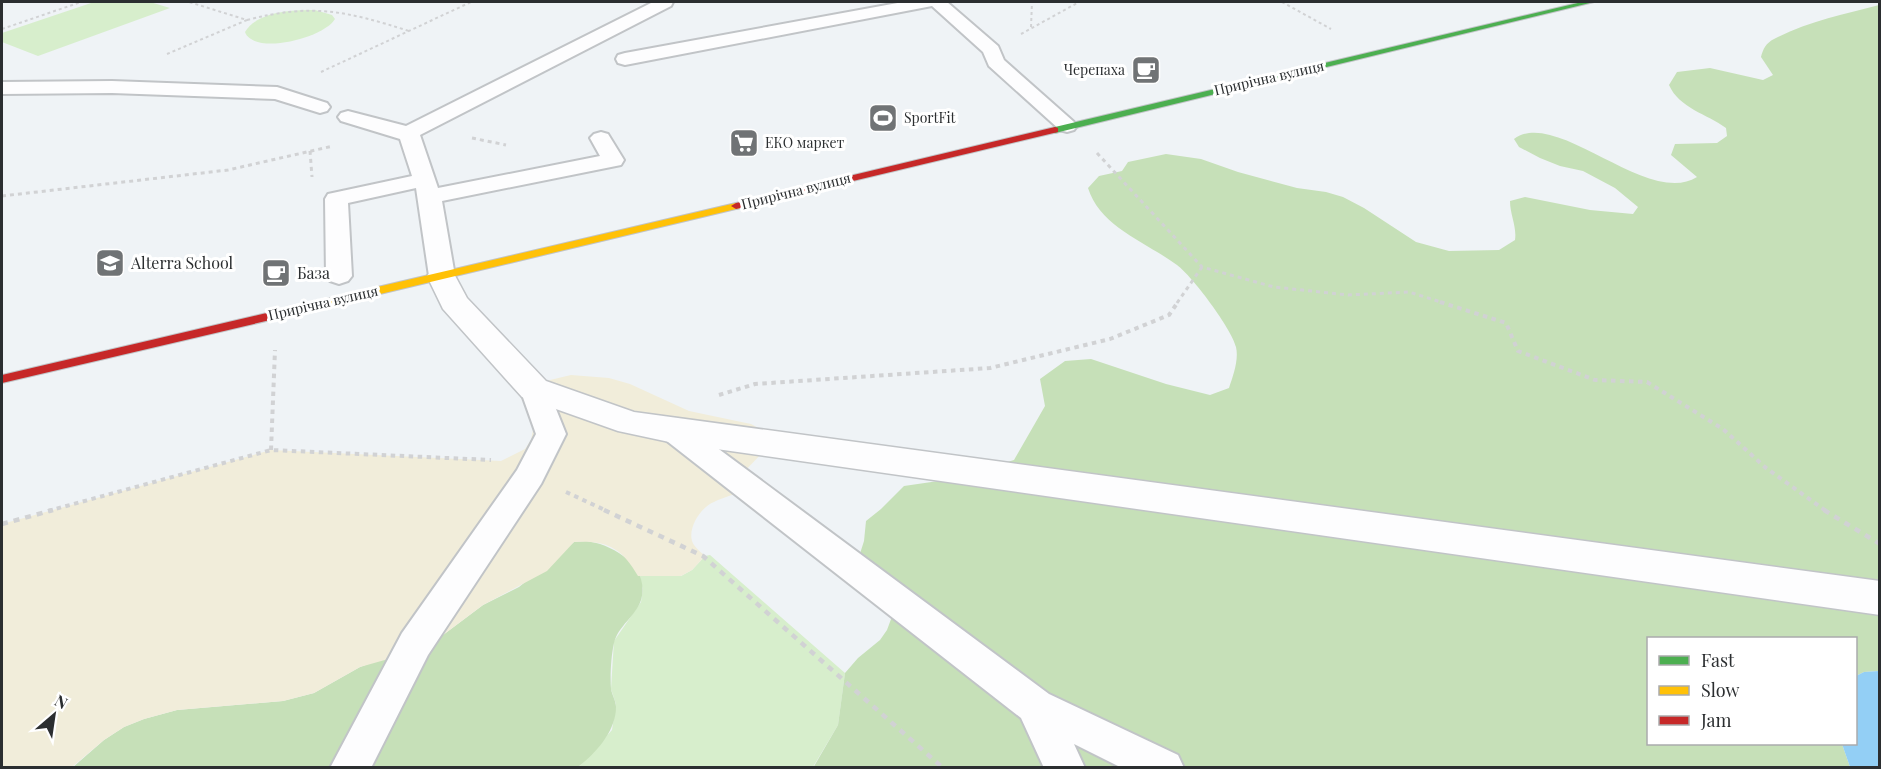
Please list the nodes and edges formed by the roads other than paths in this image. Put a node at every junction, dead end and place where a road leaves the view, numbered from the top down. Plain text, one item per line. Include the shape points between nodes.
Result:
1 (665, 2) edge
2 (928, 2) edge
3 (938, 2) edge
4 (1590, 2) edge
5 (625, 59) dead end
6 (2, 88) edge
7 (320, 107) dead end
8 (348, 117) dead end
9 (1067, 126) junction
10 (403, 132) junction
11 (601, 138) dead end
12 (427, 189) junction
13 (339, 276) dead end
14 (442, 276) junction
15 (2, 379) edge
16 (534, 390) junction
17 (674, 431) junction
18 (1880, 598) edge
19 (1035, 706) junction
20 (350, 768) edge
21 (1065, 768) edge
22 (1164, 768) edge

1 - 10 lane
2 - 5 lane
3 - 9 lane via 991,50 996,62
4 - 9 street, Прирічна вулиця
6 - 7 lane via 277,93
8 - 10 lane
9 - 14 street, Прирічна вулиця
10 - 12 lane
11 - 12 lane via 613,160
12 - 13 lane via 336,199
12 - 14 lane
14 - 15 street, Прирічна вулиця
14 - 16 street via 454,302
16 - 17 street via 630,423
16 - 20 lane via 551,435 530,476 415,644
17 - 18 street
17 - 19 lane
19 - 21 lane
19 - 22 lane

